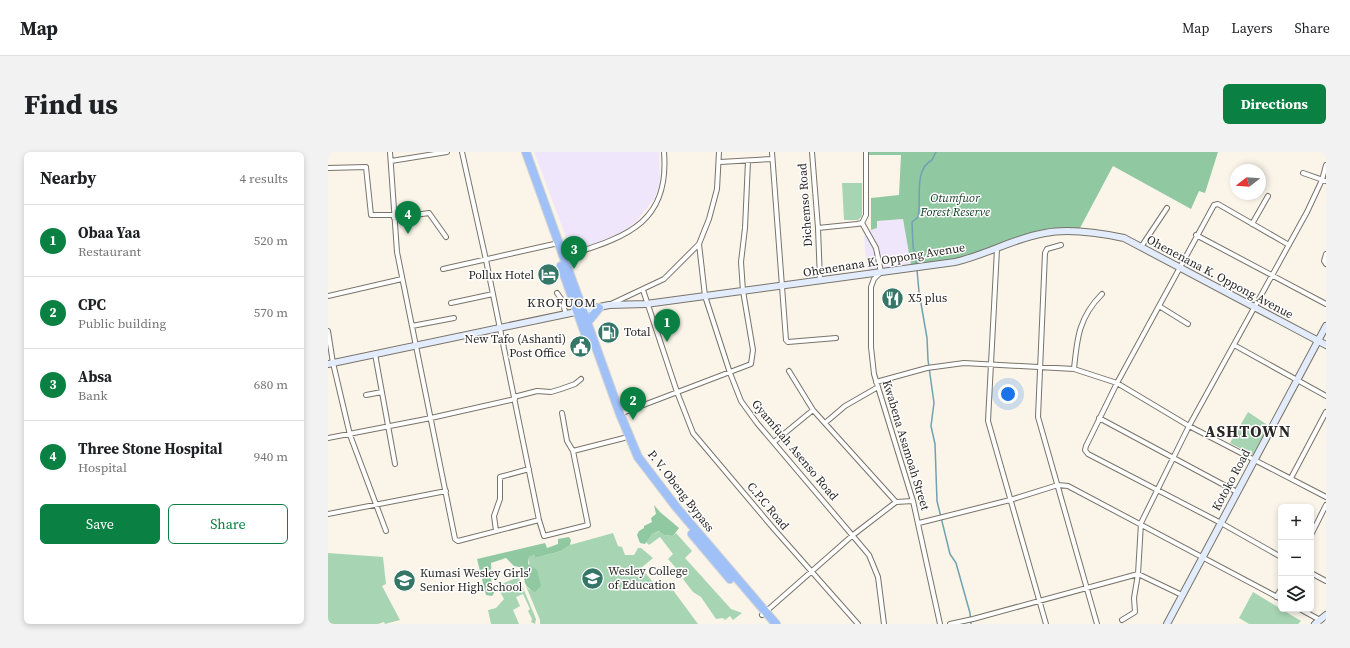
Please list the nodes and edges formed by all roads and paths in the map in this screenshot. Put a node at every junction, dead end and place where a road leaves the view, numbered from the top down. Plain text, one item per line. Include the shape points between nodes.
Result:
1 (390, 152) edge
2 (447, 152) edge
3 (462, 152) edge
4 (520, 152) edge
5 (526, 152) edge
6 (664, 152) edge
7 (719, 152) edge
8 (772, 152) edge
9 (812, 152) edge
10 (866, 152) edge
11 (772, 159) junction
12 (391, 161) junction
13 (748, 161) junction
14 (720, 162) junction
15 (1326, 165) edge
16 (328, 168) edge
17 (1303, 173) dead end
18 (1324, 181) edge
19 (1268, 196) dead end
20 (1167, 208) dead end
21 (394, 216) junction
22 (862, 223) junction
23 (1252, 224) junction
24 (818, 228) junction
25 (1196, 235) junction
26 (446, 237) dead end
27 (554, 244) junction
28 (699, 244) junction
29 (1061, 245) dead end
30 (1289, 245) junction
31 (1141, 247) junction
32 (996, 249) junction
33 (1326, 254) edge
34 (564, 257) junction
35 (486, 260) junction
36 (1326, 264) edge
37 (1180, 267) junction
38 (443, 269) dead end
39 (881, 272) junction
40 (1271, 276) junction
41 (402, 279) junction
42 (820, 281) junction
43 (781, 286) junction
44 (642, 290) junction
45 (743, 291) junction
46 (557, 293) dead end
47 (493, 294) junction
48 (1102, 294) dead end
49 (328, 296) edge
50 (705, 296) junction
51 (451, 303) dead end
52 (646, 304) junction
53 (1326, 304) edge
54 (609, 305) junction
55 (1159, 306) junction
56 (598, 308) junction
57 (1254, 308) junction
58 (580, 312) junction
59 (566, 316) junction
60 (454, 318) dead end
61 (587, 323) junction
62 (1188, 324) dead end
63 (412, 326) junction
64 (1326, 326) edge
65 (500, 328) junction
66 (328, 330) edge
67 (836, 338) dead end
68 (1318, 341) junction
69 (416, 345) junction
70 (1234, 345) junction
71 (1326, 345) edge
72 (375, 354) junction
73 (331, 363) edge
74 (991, 363) junction
75 (1039, 368) junction
76 (1074, 369) junction
77 (789, 371) dead end
78 (730, 373) junction
79 (581, 380) dead end
80 (1297, 380) junction
81 (876, 382) junction
82 (1117, 383) junction
83 (878, 387) junction
84 (382, 392) junction
85 (677, 392) junction
86 (366, 395) dead end
87 (1326, 396) edge
88 (514, 398) junction
89 (813, 410) junction
90 (1326, 412) edge
91 (562, 414) dead end
92 (620, 414) junction
93 (431, 418) junction
94 (1099, 418) junction
95 (825, 423) junction
96 (1189, 426) junction
97 (388, 427) junction
98 (350, 434) junction
99 (328, 438) edge
100 (624, 438) junction
101 (774, 442) junction
102 (573, 451) junction
103 (1172, 457) junction
104 (1255, 459) junction
105 (395, 464) dead end
106 (529, 469) junction
107 (1292, 478) junction
108 (1058, 485) junction
109 (1156, 490) junction
110 (446, 491) junction
111 (1237, 492) junction
112 (1326, 497) edge
113 (1010, 500) junction
114 (913, 501) junction
115 (896, 502) junction
116 (377, 503) junction
117 (1326, 505) edge
118 (328, 514) edge
119 (539, 520) junction
120 (918, 523) junction
121 (1140, 523) junction
122 (1221, 523) junction
123 (1314, 529) edge
124 (386, 531) dead end
125 (496, 531) junction
126 (853, 535) junction
127 (1278, 555) edge
128 (1202, 556) junction
129 (812, 571) junction
130 (1138, 574) junction
131 (1314, 575) edge
132 (1326, 581) edge
133 (1085, 588) junction
134 (1278, 594) edge
135 (1182, 595) junction
136 (1276, 597) joint
137 (1039, 601) junction
138 (1304, 612) edge
139 (764, 614) junction
140 (1326, 614) edge
141 (1122, 620) dead end
142 (1318, 622) edge
143 (769, 624) edge
144 (776, 624) edge
145 (858, 624) edge
146 (884, 624) edge
147 (940, 624) edge
148 (950, 624) edge
149 (1046, 624) edge
150 (1096, 624) edge
151 (1167, 624) edge

1 - 12 street
2 - 12 street
3 - 35 street
4 - 27 highway, P. V. Obeng Bypass
5 - 34 highway, P. V. Obeng Bypass
6 - 34 street via 664,185 661,197 650,215 614,240
7 - 14 street
8 - 11 street
9 - 24 street, Dichemso Road
10 - 22 street via 866,215
11 - 13 street
11 - 43 street
12 - 21 street
13 - 14 street
13 - 45 street via 741,262
14 - 28 street via 717,189 709,220
15 - 18 street
16 - 21 street via 366,167 371,215
17 - 18 street
18 - 30 street
19 - 23 street
20 - 31 street
21 - 26 street via 429,213
21 - 41 street
22 - 24 street
22 - 39 street via 876,248
23 - 25 street via 1216,204
23 - 30 street
24 - 42 street, Dichemso Road
25 - 37 street
25 - 40 street
27 - 35 street
27 - 58 highway, P. V. Obeng Bypass
28 - 44 street via 664,279
28 - 50 street, Gyamfuah Asenso Road
29 - 75 street via 1047,249 1045,253
30 - 40 street
31 - 32 street, Ohenenana K. Oppong Avenue via 1124,238 1111,235 1057,231 1014,241
31 - 37 street, Ohenenana K. Oppong Avenue
32 - 39 street, Ohenenana K. Oppong Avenue via 955,262
32 - 74 street
33 - 36 street
34 - 58 highway, P. V. Obeng Bypass
35 - 38 street
35 - 47 street
37 - 55 street
37 - 57 street, Ohenenana K. Oppong Avenue
39 - 42 street, Ohenenana K. Oppong Avenue
39 - 81 street, Kwabena Asamoah Street via 871,287 871,347
40 - 53 street
40 - 57 street
41 - 49 street
41 - 63 street
42 - 43 street, Ohenenana K. Oppong Avenue
43 - 45 street, Ohenenana K. Oppong Avenue
43 - 67 street via 787,341
44 - 52 street, C.P.C Road
44 - 54 street
45 - 50 street, Ohenenana K. Oppong Avenue
45 - 78 street via 753,360 748,366
46 - 59 street via 562,300
47 - 51 street
47 - 65 street
48 - 76 street via 1091,305 1081,326
50 - 52 street, Ohenenana K. Oppong Avenue
50 - 78 street, Gyamfuah Asenso Road
52 - 54 street, Ohenenana K. Oppong Avenue
52 - 85 street, C.P.C Road
54 - 56 street, Ohenenana K. Oppong Avenue
55 - 62 street
55 - 82 street
56 - 58 street, Ohenenana K. Oppong Avenue
56 - 61 highway
57 - 68 street, Ohenenana K. Oppong Avenue
57 - 70 street
58 - 59 street, Ohenenana K. Oppong Avenue
58 - 61 highway, P. V. Obeng Bypass
58 - 100 highway, P. V. Obeng Bypass
59 - 65 street, Ohenenana K. Oppong Avenue
60 - 63 street
61 - 92 highway, P. V. Obeng Bypass
63 - 69 street
64 - 68 street, Kotoko Road
65 - 69 street, Ohenenana K. Oppong Avenue
65 - 88 street
66 - 73 street
68 - 71 street, Ohenenana K. Oppong Avenue
68 - 80 street, Kotoko Road
69 - 72 street, Ohenenana K. Oppong Avenue
69 - 93 street
70 - 80 street
70 - 96 street
72 - 73 street, Ohenenana K. Oppong Avenue
72 - 84 street
73 - 98 street
74 - 75 street
74 - 81 street via 933,367
74 - 113 street via 988,421
75 - 76 street
75 - 108 street via 1038,417
76 - 82 street
77 - 89 street
78 - 85 street
78 - 101 street, Gyamfuah Asenso Road via 740,401
79 - 88 street via 551,392 537,391
80 - 87 street
80 - 104 street, Kotoko Road
81 - 83 street, Kwabena Asamoah Street
82 - 94 street
82 - 96 street
83 - 95 street via 845,406
83 - 114 street, Kwabena Asamoah Street
84 - 86 street
84 - 97 street
85 - 92 street
85 - 129 street, C.P.C Road via 693,433
88 - 93 street
88 - 106 street
89 - 95 street
89 - 101 street
90 - 107 street
91 - 102 street via 567,441
92 - 139 highway, P. V. Obeng Bypass via 638,457 652,478
93 - 97 street
93 - 110 street
94 - 103 street
94 - 109 street via 1086,446 1088,454
95 - 115 street
96 - 103 street
96 - 104 street
97 - 98 street
97 - 105 street
98 - 99 street
98 - 116 street
100 - 102 street
100 - 139 highway, P. V. Obeng Bypass via 648,481
101 - 126 street, Gyamfuah Asenso Road
102 - 119 street via 588,526 544,536
103 - 109 street
103 - 111 street
104 - 107 street
104 - 111 street, Kotoko Road
106 - 119 street
106 - 125 street via 500,477 500,499 494,516
107 - 112 street
108 - 113 street
108 - 121 street via 1072,488
108 - 133 street
109 - 121 street
109 - 122 street
110 - 116 street
110 - 125 street via 456,540
111 - 122 street, Kotoko Road
113 - 120 street
113 - 137 street
114 - 115 street
114 - 120 street, Kwabena Asamoah Street
115 - 126 street
116 - 118 street
116 - 124 street
117 - 123 street
119 - 125 street
120 - 147 street, Kwabena Asamoah Street
121 - 128 street
121 - 130 street
122 - 127 street
122 - 128 street, Kotoko Road
126 - 129 street
126 - 146 street via 869,555 878,577
128 - 135 street, Kotoko Road
128 - 136 street
129 - 139 street
129 - 145 street, C.P.C Road
130 - 133 street
130 - 135 street
130 - 141 street via 1134,598 1135,612
131 - 132 street
133 - 137 street
133 - 150 street
134 - 136 street
135 - 151 street, Kotoko Road
137 - 148 street
137 - 149 street
138 - 142 street
139 - 143 highway, P. V. Obeng Bypass
139 - 144 highway, P. V. Obeng Bypass
140 - 142 street

